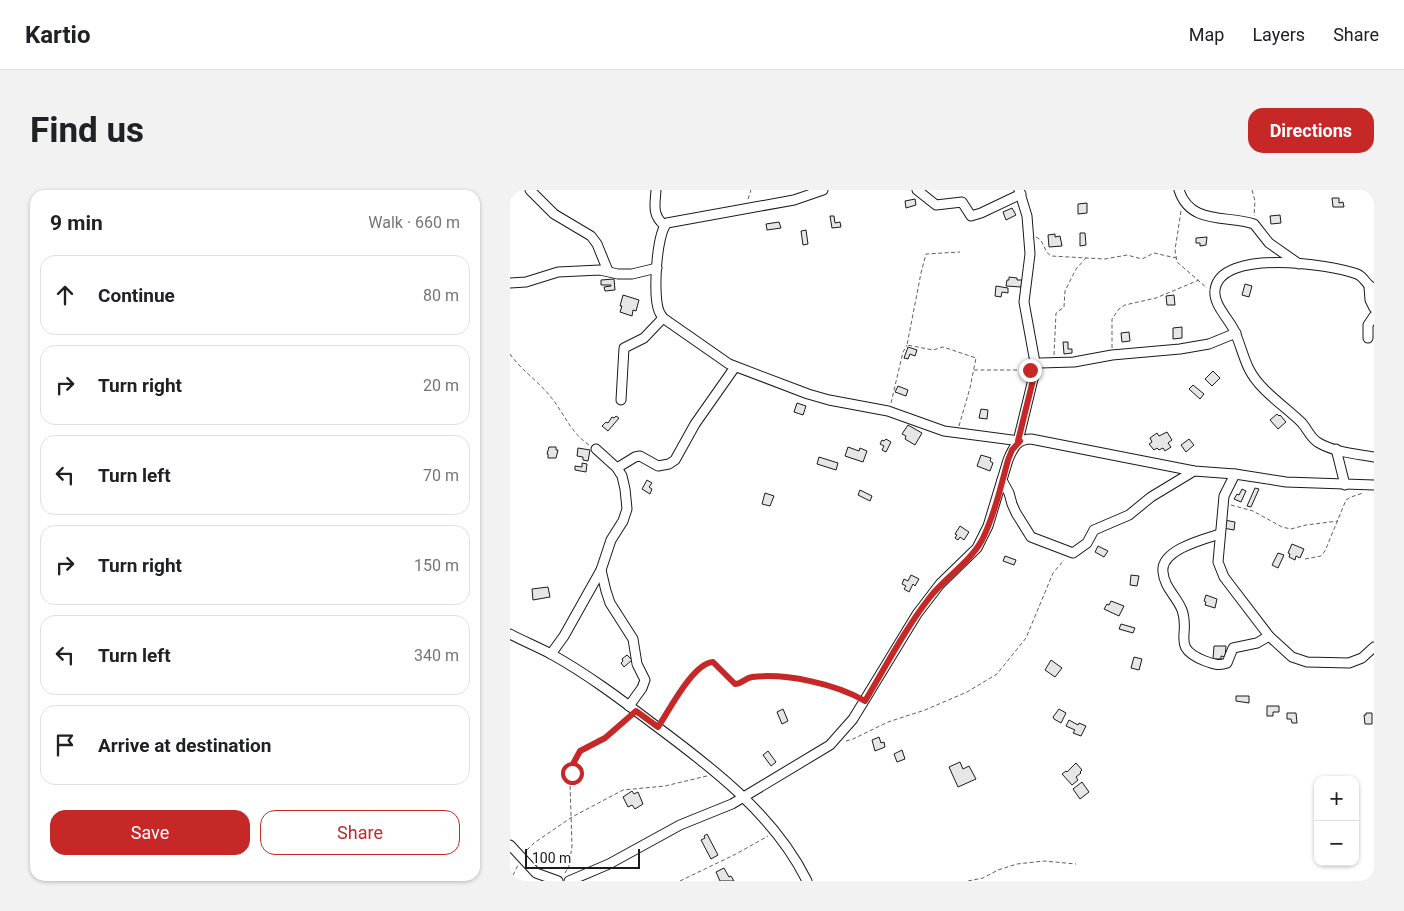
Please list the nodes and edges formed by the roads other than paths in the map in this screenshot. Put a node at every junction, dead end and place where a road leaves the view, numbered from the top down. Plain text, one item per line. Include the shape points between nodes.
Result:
1 (530, 190) edge
2 (656, 190) edge
3 (823, 190) edge
4 (917, 190) edge
5 (1020, 192) edge
6 (1180, 193) edge
7 (664, 226) junction
8 (1299, 264) junction
9 (657, 268) junction
10 (608, 271) junction
11 (510, 283) edge
12 (1372, 287) edge
13 (1374, 308) edge
14 (1374, 316) edge
15 (664, 318) junction
16 (1236, 333) junction
17 (1368, 338) dead end
18 (735, 367) junction
19 (1036, 368) junction
20 (621, 400) dead end
21 (1019, 441) junction
22 (596, 449) road end
23 (1336, 450) junction
24 (1374, 457) edge
25 (617, 468) junction
26 (1194, 471) junction
27 (1235, 474) junction
28 (1002, 480) junction
29 (1345, 485) junction
30 (1372, 488) edge
31 (1220, 534) junction
32 (602, 570) junction
33 (510, 634) edge
34 (1269, 636) junction
35 (1374, 647) edge
36 (551, 654) junction
37 (633, 708) junction
38 (743, 798) junction
39 (510, 845) edge
40 (563, 880) edge
41 (807, 881) edge

1 - 10 street via 554,214 591,236 598,244
2 - 7 street via 654,212
3 - 7 street via 794,200 671,222
4 - 5 street via 936,205 962,202 970,216
5 - 19 street via 1025,206 1030,254 1024,302
6 - 8 street via 1183,203 1211,218 1254,224 1267,240
7 - 9 street
8 - 12 street via 1357,274
8 - 16 street via 1251,263 1227,271 1220,277 1214,295
9 - 10 street via 632,274
9 - 15 street via 658,306
10 - 11 street via 558,272 526,282
12 - 13 street via 1370,300
14 - 17 street via 1368,326
15 - 18 street
15 - 20 street via 644,338 624,348
16 - 19 street via 1198,346 1082,361 1040,363
16 - 23 street via 1255,379 1303,424 1316,442
18 - 21 street via 820,398 888,411 938,429
18 - 25 street via 695,424 675,460 658,466 640,456
19 - 21 street
21 - 26 street via 1031,439
21 - 28 street via 1012,450
22 - 25 street
23 - 24 street
23 - 29 street
25 - 32 street via 628,503
26 - 27 street
26 - 28 street via 1151,497 1129,515 1094,530 1087,543 1073,553 1031,537
27 - 29 street via 1286,482
27 - 31 street via 1225,492
28 - 38 street via 988,526 977,548 940,584 917,614 853,719 830,745
29 - 30 street
31 - 34 street via 1218,562 1224,577
31 - 34 street via 1183,547 1168,557 1163,566 1165,580 1184,616 1186,649 1201,659 1223,664 1227,663 1233,648 1257,643
32 - 36 street
32 - 37 street via 610,604 633,638 638,669 645,680
33 - 36 street
34 - 35 street via 1292,657 1307,662 1349,664
36 - 37 street
37 - 38 street via 717,773
38 - 40 street via 680,824 609,864
38 - 41 street via 775,832
39 - 40 street via 536,873

